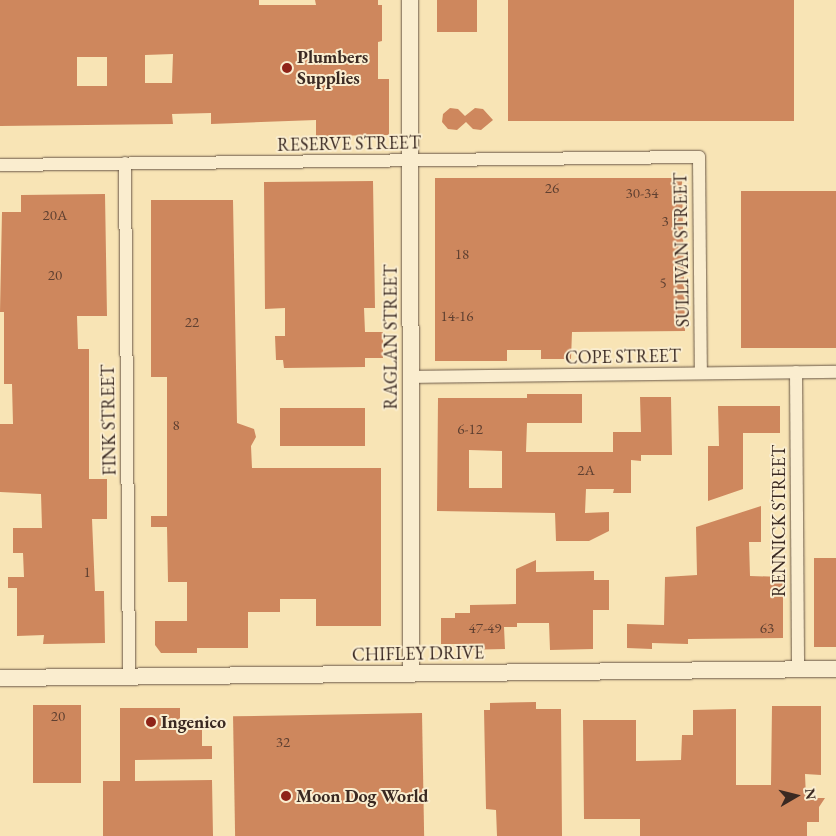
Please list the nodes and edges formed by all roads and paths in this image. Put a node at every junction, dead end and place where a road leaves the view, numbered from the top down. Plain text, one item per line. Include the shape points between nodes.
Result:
1 (410, 0) edge
2 (699, 157) joint
3 (410, 161) junction
4 (124, 163) junction
5 (0, 165) edge
6 (796, 372) junction
7 (836, 372) edge
8 (701, 373) junction
9 (411, 377) junction
10 (836, 669) edge
11 (798, 670) junction
12 (411, 674) junction
13 (129, 677) junction
14 (0, 678) edge

1 - 3 street, RAGLAN STREET
2 - 3 street, RESERVE STREET
2 - 8 street, SULLIVAN STREET
3 - 4 street, RESERVE STREET
3 - 9 street, RAGLAN STREET
4 - 5 street, RESERVE STREET
4 - 13 street, FINK STREET
6 - 7 street, COPE STREET
6 - 8 street, COPE STREET
6 - 11 street, RENNICK STREET
8 - 9 street, COPE STREET
9 - 12 street, RAGLAN STREET
10 - 11 street, CHIFLEY DRIVE
11 - 12 street, CHIFLEY DRIVE
12 - 13 street, CHIFLEY DRIVE
13 - 14 street, CHIFLEY DRIVE

